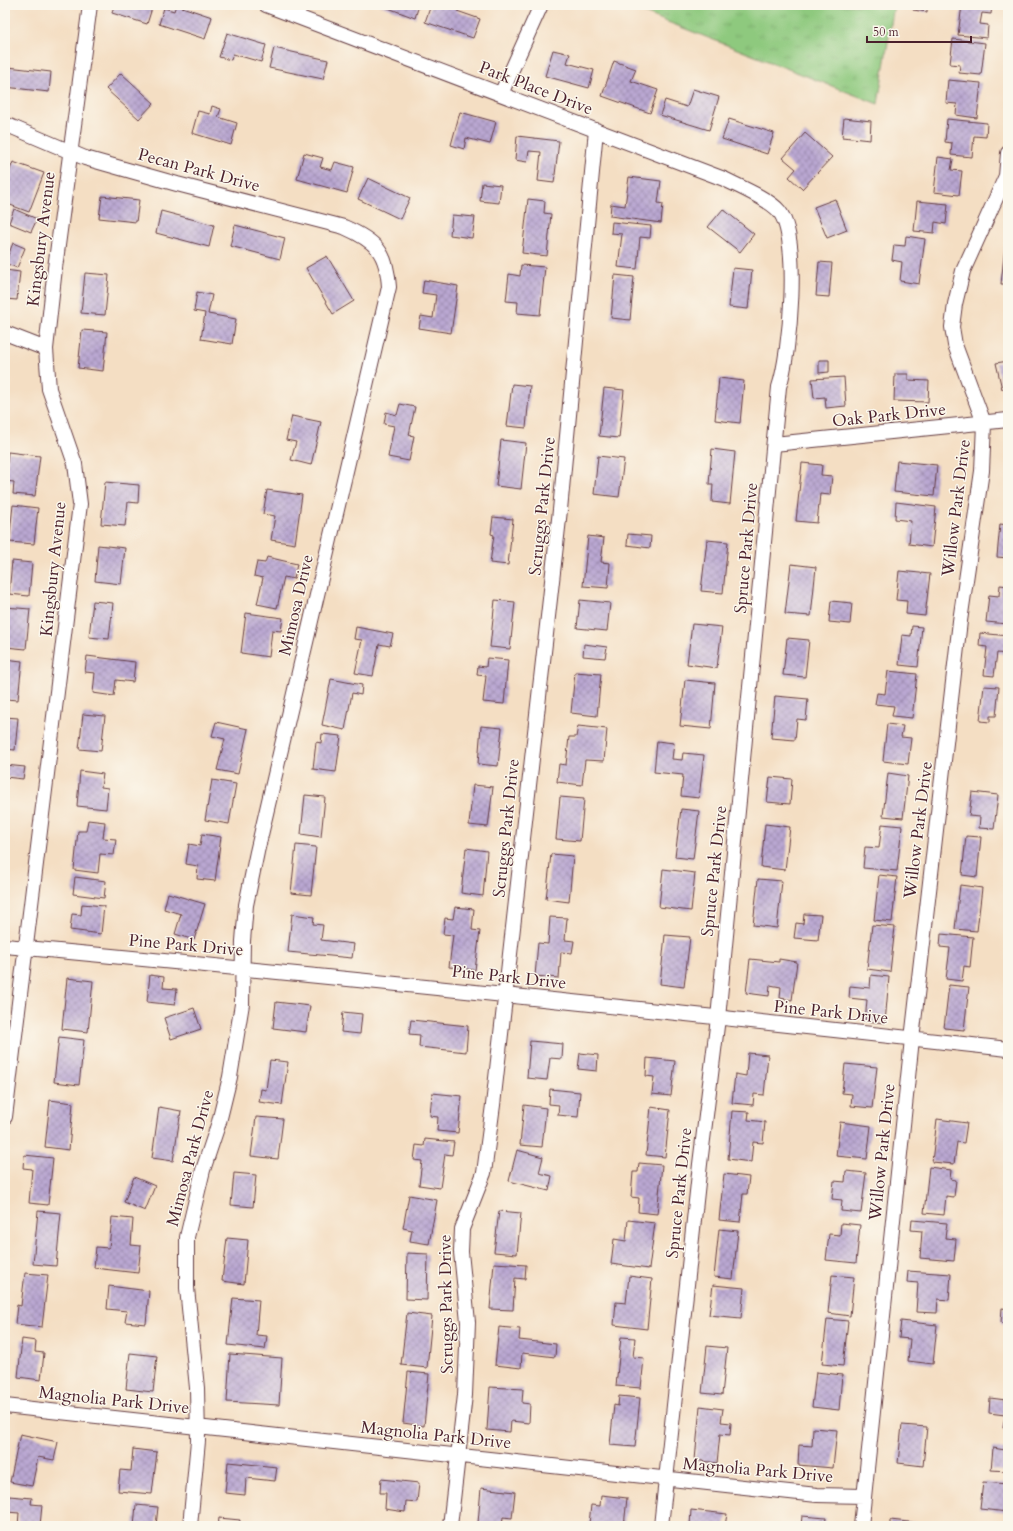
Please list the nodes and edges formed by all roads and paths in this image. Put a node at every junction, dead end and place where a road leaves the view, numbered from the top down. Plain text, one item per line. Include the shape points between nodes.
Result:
1 (90, 5) edge
2 (266, 5) edge
3 (541, 5) edge
4 (501, 94) junction
5 (5, 124) edge
6 (596, 130) junction
7 (70, 152) junction
8 (1008, 153) edge
9 (784, 220) joint
10 (380, 253) joint
11 (5, 333) edge
12 (46, 350) junction
13 (1008, 420) edge
14 (984, 424) junction
15 (774, 444) junction
16 (5, 946) edge
17 (25, 948) junction
18 (242, 968) junction
19 (506, 994) junction
20 (718, 1018) junction
21 (912, 1039) junction
22 (1008, 1049) edge
23 (5, 1117) edge
24 (5, 1406) edge
25 (198, 1427) junction
26 (457, 1456) junction
27 (665, 1479) junction
28 (864, 1496) junction
29 (190, 1526) edge
30 (450, 1526) edge
31 (661, 1526) edge
32 (861, 1526) edge

1 - 7 street, Kingsbury Avenue
2 - 4 street, Park Place Drive
3 - 4 street
4 - 6 street, Park Place Drive
5 - 7 street, Pecan Park Drive
6 - 9 street, Park Place Drive via 724,179 779,210
6 - 19 street, Scruggs Park Drive via 560,510
7 - 10 street, Pecan Park Drive via 177,184 344,228 362,235 374,244
7 - 12 street, Kingsbury Avenue
8 - 14 street, Willow Park Drive via 1006,176 964,271 952,327 955,344
9 - 15 street, Spruce Park Drive via 790,242 791,301
10 - 18 street, Mimosa Drive via 388,269 389,287 257,852 246,905
11 - 12 street
12 - 17 street, Kingsbury Avenue via 49,389 75,464 80,504
13 - 14 street, Oak Park Drive
14 - 15 street, Oak Park Drive
14 - 21 street, Willow Park Drive via 982,471 960,621
15 - 20 street, Spruce Park Drive
16 - 17 street, Pine Park Drive
17 - 18 street, Pine Park Drive
17 - 23 street, Kingsbury Avenue
18 - 19 street, Pine Park Drive
18 - 25 street, Mimosa Park Drive via 242,1004 230,1077 187,1237 187,1288 197,1388
19 - 20 street, Pine Park Drive
19 - 26 street, Scruggs Park Drive via 484,1173 462,1229 461,1252 468,1322 465,1395
20 - 21 street, Pine Park Drive
20 - 27 street, Spruce Park Drive
21 - 22 street, Pine Park Drive
21 - 28 street, Willow Park Drive
24 - 25 street, Magnolia Park Drive
25 - 26 street, Magnolia Park Drive
25 - 29 street, Mimosa Park Drive
26 - 27 street, Magnolia Park Drive
26 - 30 street, Scruggs Park Drive
27 - 28 street, Magnolia Park Drive via 817,1496
27 - 31 street, Spruce Park Drive
28 - 32 street, Willow Park Drive

